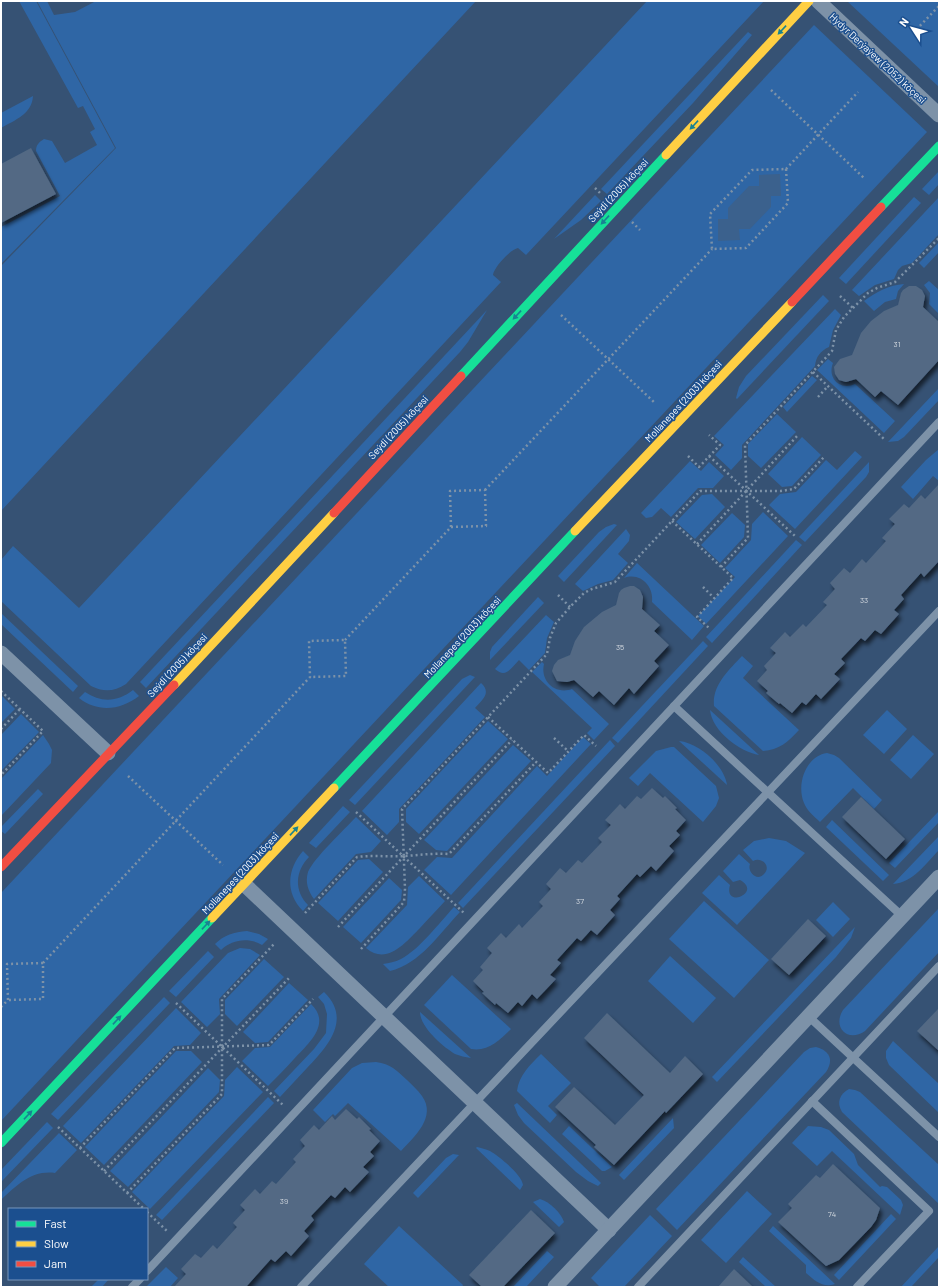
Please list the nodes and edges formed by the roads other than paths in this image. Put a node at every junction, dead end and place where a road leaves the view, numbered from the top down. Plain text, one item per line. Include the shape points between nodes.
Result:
1 (809, 1) edge
2 (818, 1) edge
3 (939, 115) edge
4 (939, 146) edge
5 (939, 422) edge
6 (939, 611) edge
7 (1, 653) edge
8 (674, 706) junction
9 (108, 753) junction
10 (768, 792) junction
11 (1, 867) edge
12 (939, 877) edge
13 (244, 884) junction
14 (902, 916) junction
15 (939, 966) edge
16 (808, 1016) junction
17 (384, 1017) junction
18 (853, 1057) junction
19 (812, 1101) junction
20 (475, 1103) junction
21 (939, 1137) edge
22 (1, 1144) edge
23 (609, 1230) junction
24 (148, 1270) edge
25 (301, 1287) edge
26 (555, 1287) edge
27 (638, 1287) edge
28 (857, 1287) edge

1 -> 9 street, Seýdi (2005) köçesi
2 - 3 street, Hydyr Derýaýew (2052) köçesi
13 -> 4 street, Mollanepes (2003) köçesi
5 - 8 lane
6 - 10 lane
7 - 9 street
8 - 10 lane
8 - 17 lane
9 - 11 street, Seýdi (2005) köçesi
10 - 14 lane
10 - 20 lane
12 - 14 street
13 - 17 street
22 -> 13 street, Mollanepes (2003) köçesi
14 - 16 street
15 - 18 lane
16 - 18 lane
16 - 23 street
17 - 20 street
17 - 24 lane
18 - 19 lane
18 - 21 lane
19 - 27 lane
19 - 28 lane via 929,1211
20 - 23 street
20 - 25 lane
23 - 26 street

